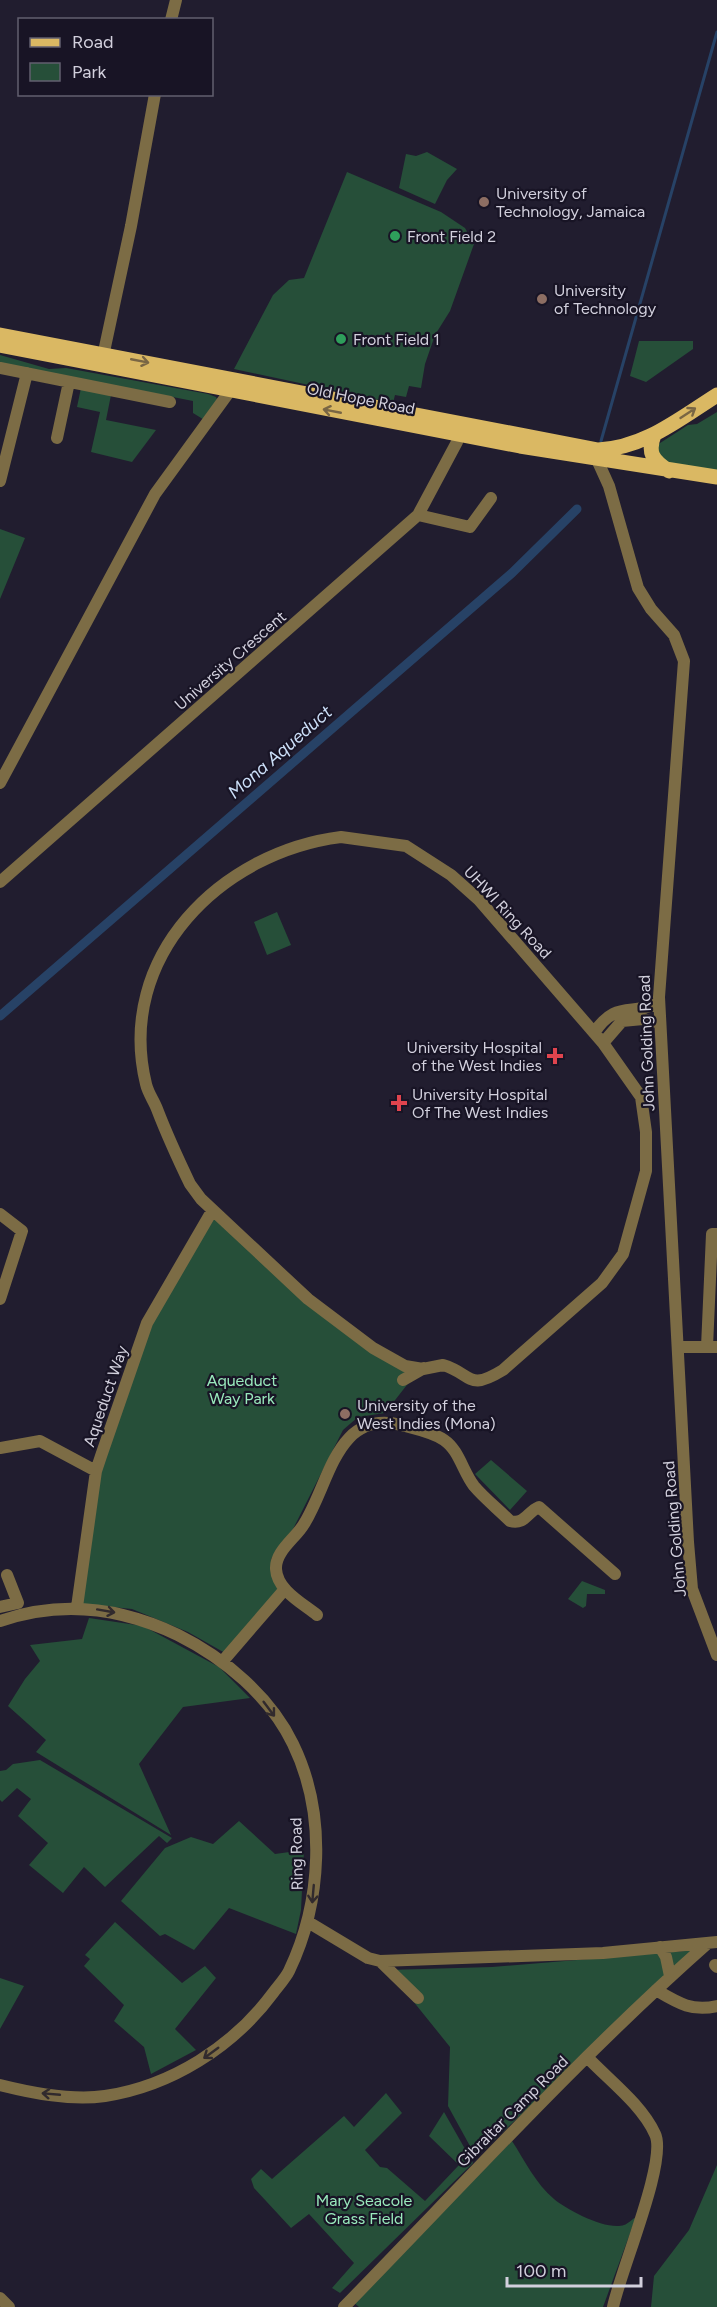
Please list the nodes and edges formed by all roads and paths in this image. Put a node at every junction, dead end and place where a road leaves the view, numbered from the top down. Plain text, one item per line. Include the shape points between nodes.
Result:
1 (176, 0) edge
2 (172, 18) edge
3 (155, 96) edge
4 (0, 335) edge
5 (0, 345) edge
6 (102, 360) junction
7 (0, 368) edge
8 (27, 374) junction
9 (69, 382) junction
10 (234, 385) junction
11 (717, 395) edge
12 (170, 402) dead end
13 (654, 435) junction
14 (57, 438) dead end
15 (457, 442) dead end
16 (594, 454) junction
17 (669, 471) junction
18 (1, 474) edge
19 (717, 477) edge
20 (491, 498) dead end
21 (418, 515) junction
22 (0, 783) edge
23 (0, 882) edge
24 (659, 1002) junction
25 (660, 1023) junction
26 (594, 1033) junction
27 (603, 1043) junction
28 (212, 1211) junction
29 (0, 1214) edge
30 (717, 1234) edge
31 (0, 1299) edge
32 (678, 1347) junction
33 (712, 1347) edge
34 (424, 1365) junction
35 (403, 1380) dead end
36 (0, 1448) edge
37 (96, 1471) junction
38 (615, 1574) dead end
39 (8, 1575) dead end
40 (285, 1589) junction
41 (0, 1607) edge
42 (77, 1607) junction
43 (317, 1615) dead end
44 (0, 1621) edge
45 (717, 1655) edge
46 (222, 1662) junction
47 (308, 1922) junction
48 (713, 1942) edge
49 (665, 1947) junction
50 (381, 1961) junction
51 (674, 1973) junction
52 (656, 1990) junction
53 (418, 1998) dead end
54 (717, 2006) edge
55 (588, 2058) junction
56 (0, 2085) edge
57 (0, 2298) edge
58 (9, 2307) edge
59 (344, 2307) edge
60 (613, 2307) edge

1 - 2 street
3 - 6 street
4 - 6 main road, Old Hope Road
5 - 6 main road, Old Hope Road
6 - 10 main road, Old Hope Road
7 - 8 street
8 - 9 street
8 - 18 street
9 - 12 street
9 - 14 street
10 - 16 main road, Old Hope Road
10 - 22 street via 155,494
13 -> 11 main road, Old Hope Road
13 - 16 main road, Old Hope Road
13 - 17 main road via 649,446 652,457
15 - 21 street, University Crescent
16 - 17 main road, Old Hope Road
16 - 24 street, John Golding Road via 609,486 638,588 674,635 684,661
17 - 19 main road, Old Hope Road
20 - 21 street via 470,526
21 - 23 street, University Crescent
24 - 25 street, John Golding Road
24 - 26 street via 617,1011
25 - 27 street via 643,1019 622,1021
25 - 32 street, John Golding Road
26 - 27 street, UHWI Ring Road
26 - 28 street, UHWI Ring Road via 479,900 428,858 398,844 341,837 309,841 276,852 213,892 169,941 157,960 143,1003 140,1038 146,1086 190,1184
27 - 34 street, UHWI Ring Road via 641,1097 646,1132 646,1171 623,1254 602,1283 489,1379 478,1382 442,1365
28 - 34 street, UHWI Ring Road via 313,1303 394,1361 405,1366
28 - 37 street, Aqueduct Way via 147,1323
29 - 31 street via 22,1231
30 - 33 street via 712,1234
32 - 33 street
32 - 45 street, John Golding Road via 692,1589
34 - 35 street
36 - 37 street via 40,1441
37 - 42 street, Aqueduct Way
38 - 40 street via 539,1507 524,1519 510,1521 474,1486 446,1441 430,1432 370,1423 358,1427 347,1439 305,1523 278,1556 276,1569 280,1586
39 - 41 street via 18,1603
40 - 43 street
40 - 46 street
42 - 44 street, Ring Road
42 -> 46 street, Ring Road via 126,1614 161,1627
46 -> 47 street, Ring Road via 244,1680 293,1744 306,1784 316,1846
47 - 50 street via 368,1958
47 -> 56 street, Ring Road via 288,1973 258,2012 212,2054 185,2069 155,2083 104,2096 34,2093
48 - 49 street
48 - 51 street, Gibraltar Camp Road
49 - 50 street
49 - 51 street
50 - 53 street
51 - 52 street, Gibraltar Camp Road
52 - 54 street via 685,2007 703,2010
52 - 55 street, Gibraltar Camp Road
55 - 59 street, Gibraltar Camp Road
55 - 60 street via 638,2110 657,2139 655,2170
57 - 58 street

